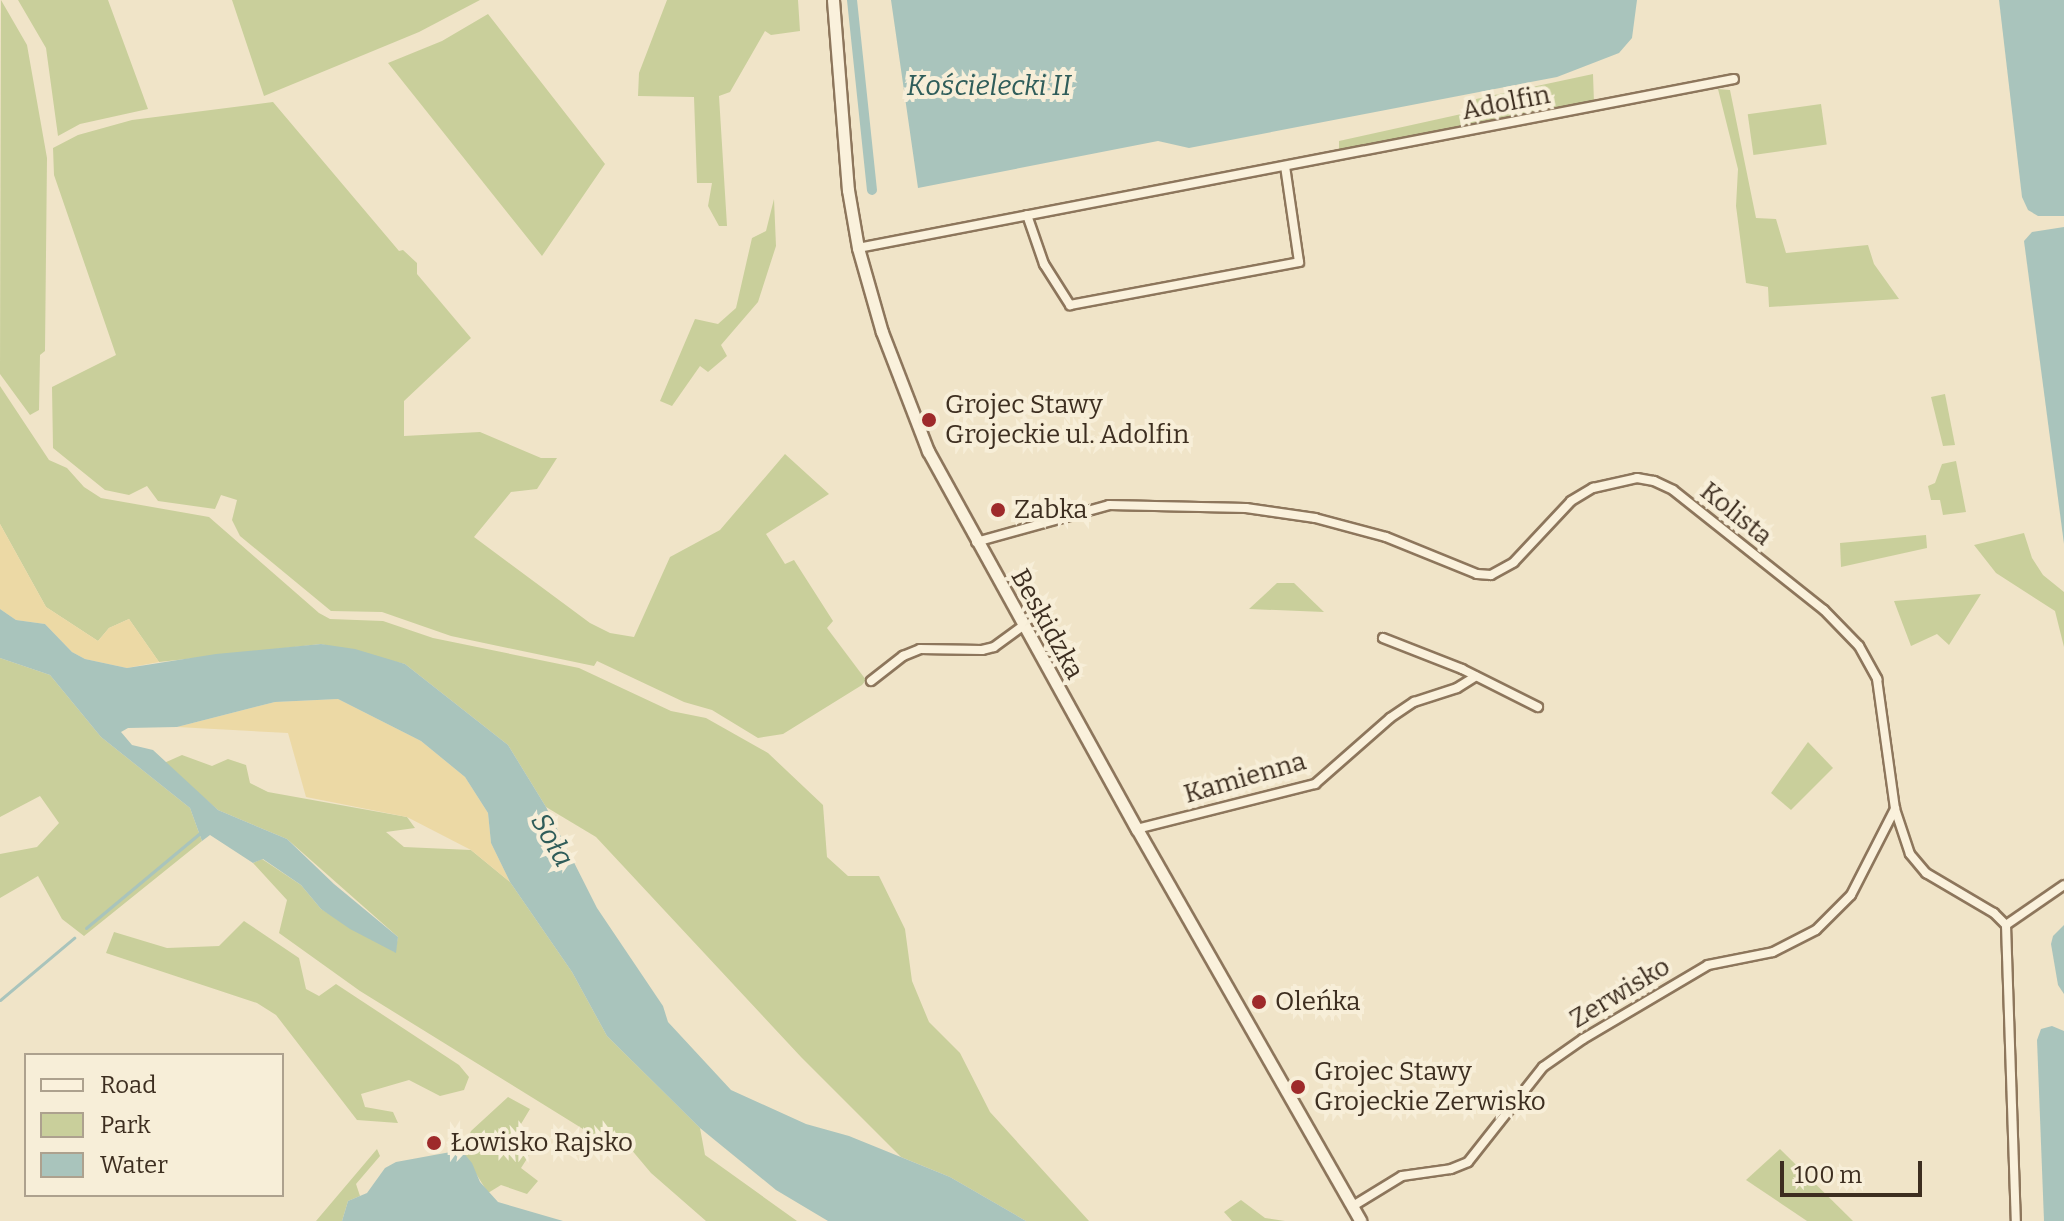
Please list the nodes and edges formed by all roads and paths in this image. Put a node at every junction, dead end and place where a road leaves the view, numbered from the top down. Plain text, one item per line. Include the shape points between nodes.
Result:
1 (833, 0) edge
2 (1734, 79) dead end
3 (1285, 166) junction
4 (1027, 215) junction
5 (858, 248) junction
6 (976, 542) junction
7 (1023, 626) junction
8 (1383, 638) dead end
9 (1476, 676) junction
10 (871, 681) dead end
11 (1538, 707) dead end
12 (1895, 809) junction
13 (1137, 829) junction
14 (2064, 885) edge
15 (2006, 925) junction
16 (1353, 1206) junction
17 (1361, 1221) edge
18 (2016, 1221) edge

1 - 5 main road, Beskidzka via 848,190
2 - 3 street, Adolfin
3 - 4 street, Adolfin
3 - 4 street via 1299,262 1070,305 1044,264
4 - 5 street, Adolfin
5 - 6 main road, Beskidzka via 918,428
6 - 7 main road, Beskidzka
6 - 12 street, Kolista via 1109,505 1246,508 1315,518 1386,537 1491,575 1514,562 1582,494 1620,480 1654,481 1682,496 1824,610 1859,646 1877,679
7 - 10 street via 982,650 920,649
7 - 13 main road, Beskidzka
8 - 9 street
9 - 11 street
9 - 13 street, Kamienna via 1390,718 1315,784
12 - 15 street, Kolista via 1904,842 1921,869
12 - 16 street, Zerwisko via 1851,895 1816,930 1773,952 1708,965 1591,1034 1543,1067 1468,1162 1402,1176
13 - 16 main road, Beskidzka
14 - 15 street
15 - 18 street
16 - 17 main road, Beskidzka

